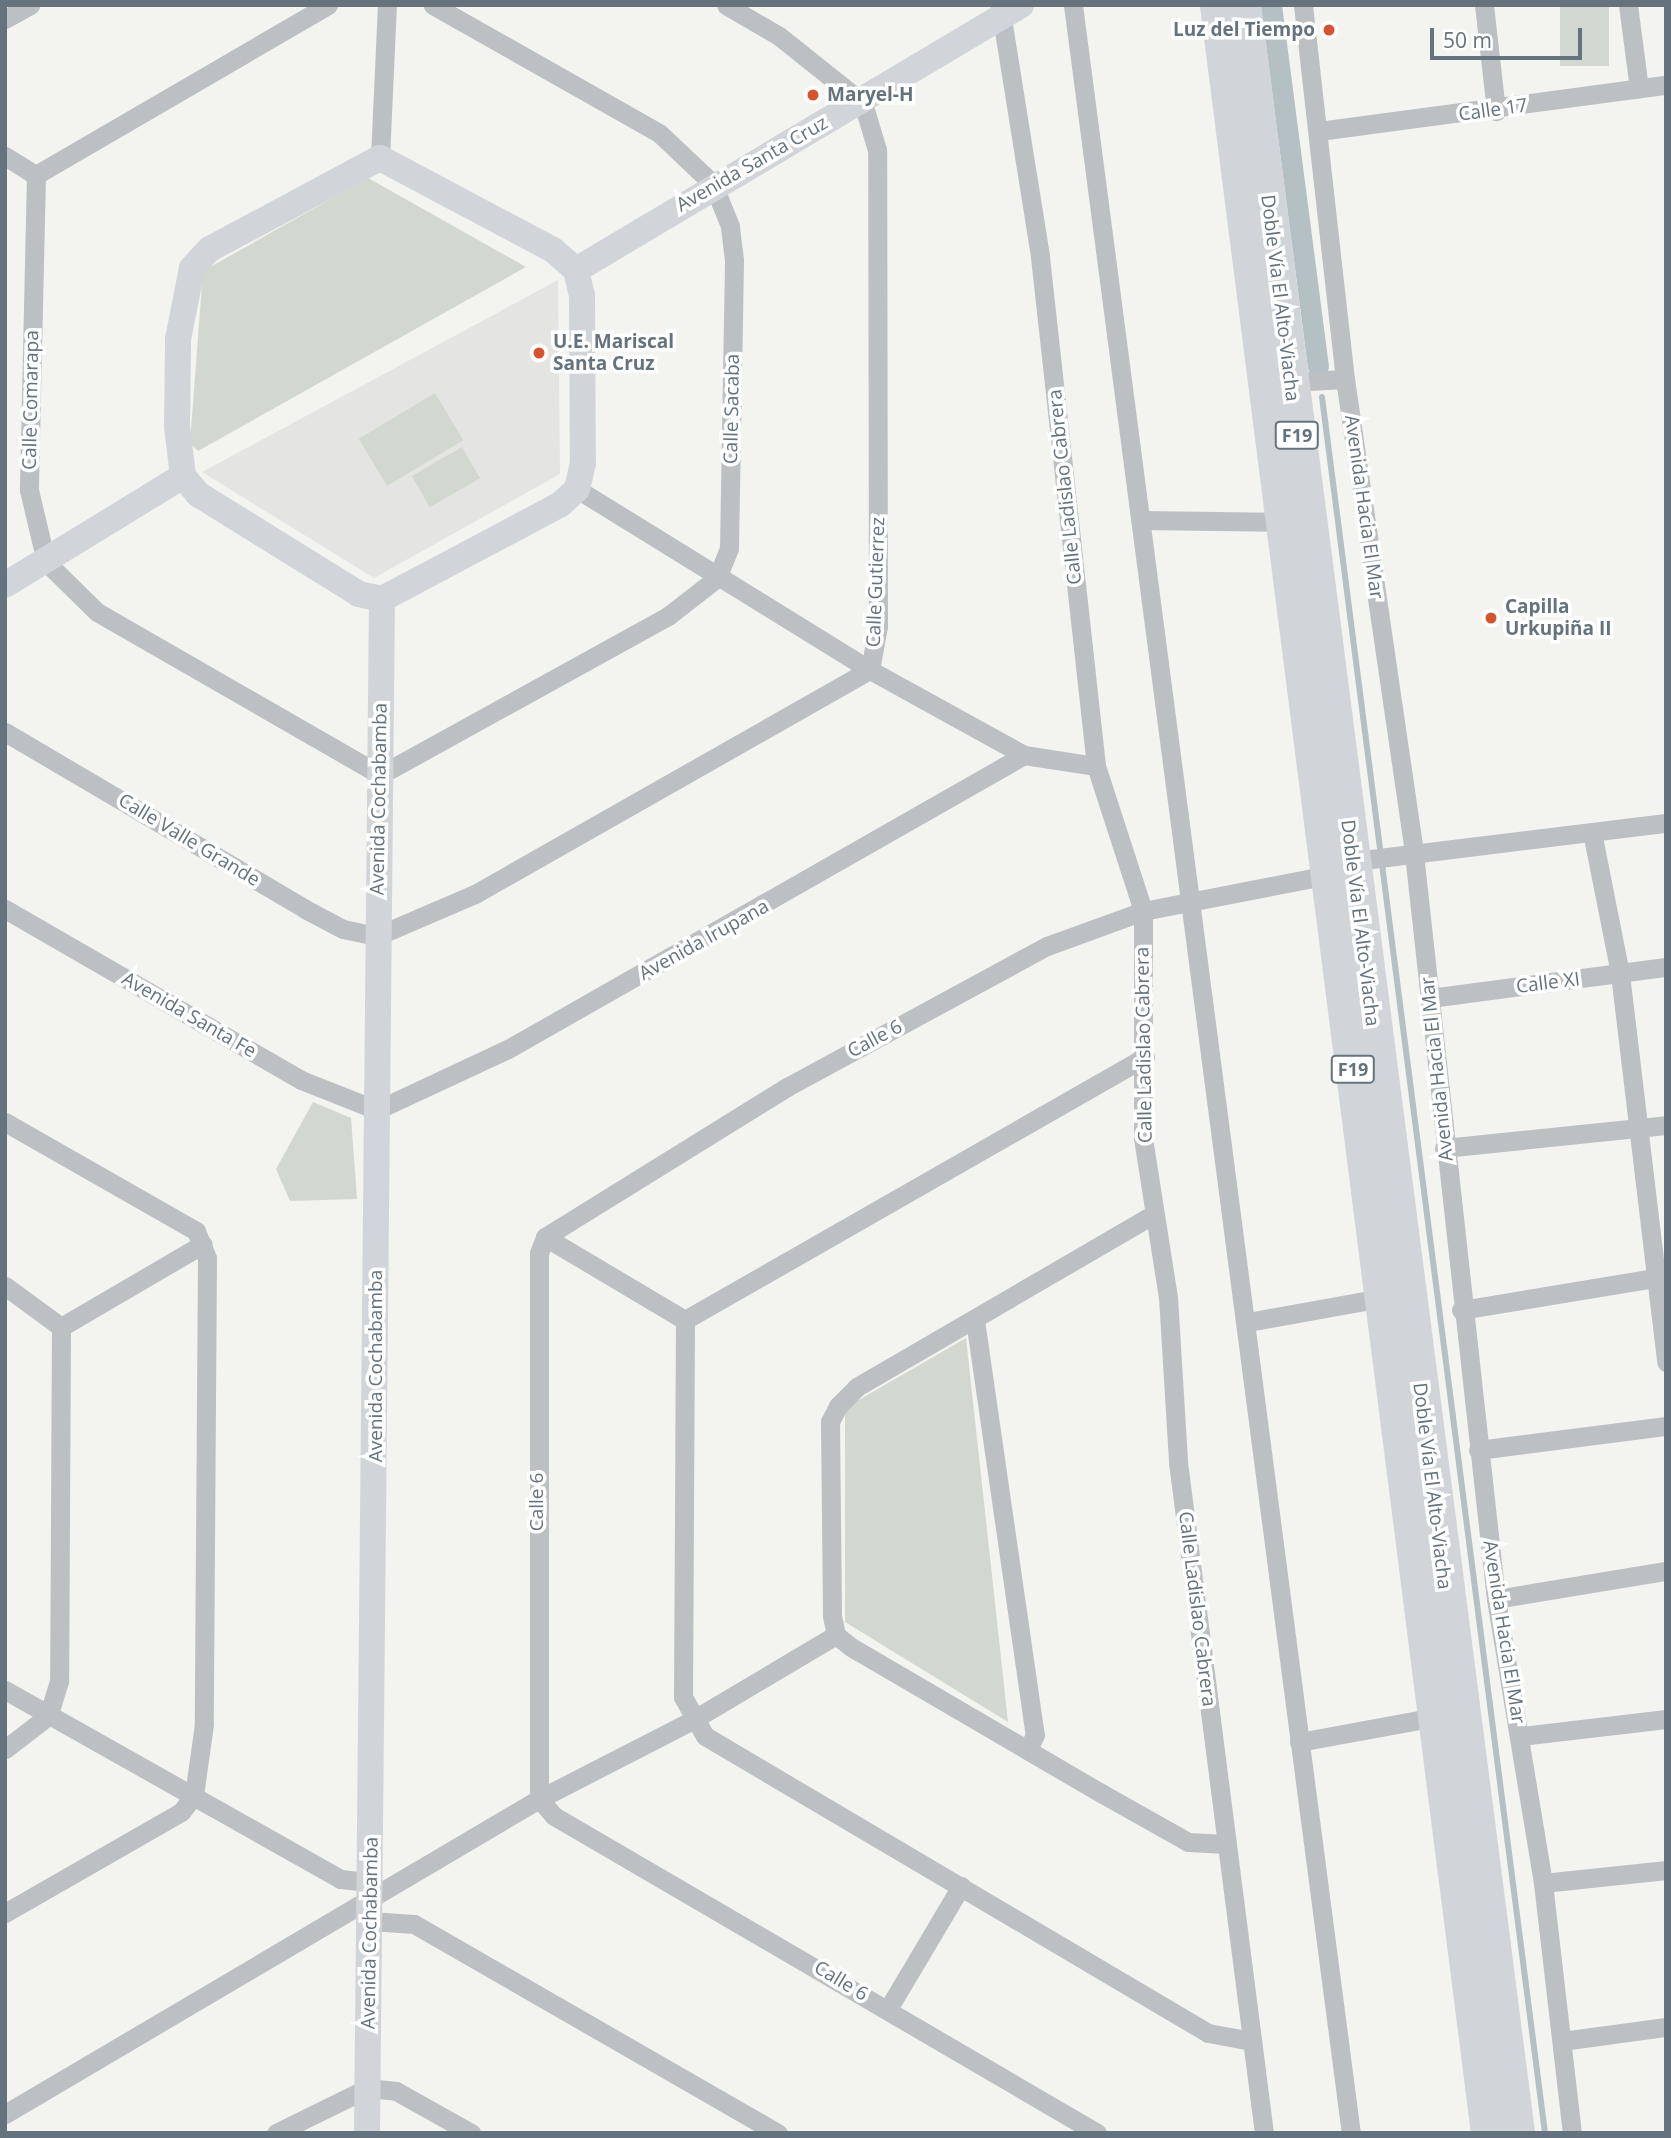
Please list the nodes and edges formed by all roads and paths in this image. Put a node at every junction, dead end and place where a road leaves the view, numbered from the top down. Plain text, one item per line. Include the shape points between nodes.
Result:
1 (30, 5) edge
2 (328, 5) edge
3 (387, 5) edge
4 (433, 5) edge
5 (726, 5) edge
6 (1073, 5) edge
7 (1217, 5) edge
8 (1243, 5) edge
9 (1303, 5) edge
10 (1484, 5) edge
11 (1628, 5) edge
12 (1008, 10) edge
13 (5, 19) edge
14 (1666, 85) edge
15 (1639, 88) junction
16 (863, 103) junction
17 (1496, 111) junction
18 (1319, 131) junction
19 (5, 156) edge
20 (380, 158) junction
21 (36, 175) junction
22 (713, 184) junction
23 (576, 270) junction
24 (1345, 379) junction
25 (1291, 382) junction
26 (183, 477) junction
27 (577, 489) junction
28 (1141, 520) junction
29 (1283, 522) junction
30 (46, 562) junction
31 (717, 578) junction
32 (5, 585) edge
33 (382, 598) junction
34 (870, 670) junction
35 (5, 732) edge
36 (1024, 755) junction
37 (1096, 766) junction
38 (380, 775) junction
39 (1666, 823) edge
40 (1592, 832) junction
41 (1414, 854) junction
42 (1350, 866) junction
43 (1192, 904) junction
44 (5, 909) edge
45 (1143, 911) junction
46 (377, 936) junction
47 (1666, 967) edge
48 (1620, 974) junction
49 (1430, 998) junction
50 (1145, 1057) junction
51 (377, 1110) junction
52 (5, 1122) edge
53 (1666, 1125) edge
54 (1638, 1128) junction
55 (1444, 1148) junction
56 (1154, 1214) junction
57 (545, 1237) junction
58 (203, 1244) junction
59 (1659, 1276) edge
60 (5, 1286) edge
61 (1382, 1298) junction
62 (1461, 1310) junction
63 (684, 1320) junction
64 (975, 1320) junction
65 (1248, 1322) junction
66 (61, 1327) junction
67 (1666, 1362) edge
68 (1666, 1426) edge
69 (1478, 1450) junction
70 (1666, 1571) edge
71 (1496, 1599) junction
72 (836, 1635) junction
73 (5, 1690) edge
74 (48, 1716) junction
75 (1435, 1717) junction
76 (1666, 1719) edge
77 (691, 1721) junction
78 (1521, 1736) junction
79 (1299, 1742) junction
80 (5, 1749) edge
81 (1028, 1749) junction
82 (194, 1795) junction
83 (539, 1799) junction
84 (1227, 1844) junction
85 (1666, 1870) edge
86 (1543, 1883) junction
87 (961, 1886) junction
88 (370, 1900) junction
89 (5, 1913) edge
90 (888, 2009) junction
91 (1666, 2027) edge
92 (1252, 2041) junction
93 (1562, 2041) junction
94 (368, 2088) junction
95 (5, 2114) edge
96 (276, 2133) edge
97 (367, 2133) edge
98 (471, 2133) edge
99 (778, 2133) edge
100 (1097, 2133) edge
101 (1264, 2133) edge
102 (1351, 2133) edge
103 (1488, 2133) edge
104 (1517, 2133) edge
105 (1572, 2133) edge

1 - 13 street
2 - 21 street
3 - 20 street
4 - 22 street, Calle Sacaba via 659,133
5 - 16 street via 779,36
6 - 28 street
7 - 29 highway, Doble Vía El Alto-Viacha / F19
8 - 25 highway, Doble Vía El Alto-Viacha / F19
9 - 18 street, Avenida Hacia El Mar
10 - 17 street
11 - 15 street
12 - 16 street, Avenida Santa Cruz
12 - 37 street, Calle Ladislao Cabrera
14 - 15 street, Calle 17
15 - 17 street, Calle 17
16 - 22 street, Avenida Santa Cruz
16 - 34 street, Calle Gutierrez via 881,194 878,626
17 - 18 street, Calle 17
18 - 24 street, Avenida Hacia El Mar
19 - 21 street
20 - 23 street via 553,250
20 - 26 street via 210,250 192,268 178,339
21 - 30 street, Calle Comarapa via 29,490
22 - 23 street, Avenida Santa Cruz
22 - 31 street, Calle Sacaba via 730,226 734,260 729,548
23 - 27 street via 582,295 583,463
24 - 25 street
24 - 41 street, Avenida Hacia El Mar
25 - 42 highway, Doble Vía El Alto-Viacha / F19
26 - 30 street
26 - 33 street via 198,494 359,594
27 - 31 street
27 - 33 street via 536,517
28 - 29 street
28 - 43 street
29 - 42 highway, Doble Vía El Alto-Viacha / F19
30 - 32 street
30 - 38 street via 97,612
31 - 34 street
31 - 38 street via 668,615
33 - 38 street, Avenida Cochabamba
34 - 36 street
34 - 46 street, Calle Gutierrez via 475,894
35 - 46 street, Calle Valle Grande via 305,909 343,929
36 - 37 street
36 - 51 street, Avenida Irupana via 520,1043
37 - 45 street, Calle Ladislao Cabrera
38 - 46 street, Avenida Cochabamba
39 - 40 street, Calle 6
40 - 41 street, Calle 6
40 - 48 street
41 - 42 street, Calle 6
41 - 49 street, Avenida Hacia El Mar
42 - 43 street, Calle 6
42 - 61 highway, Doble Vía El Alto-Viacha / F19
42 - 104 highway, Doble Vía El Alto-Viacha / F19
43 - 45 street, Calle 6
43 - 65 street
44 - 51 street, Avenida Santa Fe via 301,1080
45 - 50 street, Calle Ladislao Cabrera
45 - 57 street, Calle 6 via 1047,946 787,1087
46 - 51 street, Avenida Cochabamba
47 - 48 street, Calle XI
48 - 49 street, Calle XI
48 - 54 street
49 - 55 street, Avenida Hacia El Mar
50 - 56 street, Calle Ladislao Cabrera via 1143,1138
50 - 63 street
51 - 88 street, Avenida Cochabamba
52 - 58 street via 196,1231
53 - 54 street
54 - 55 street
54 - 59 street
55 - 62 street, Avenida Hacia El Mar
56 - 64 street
56 - 84 street, Calle Ladislao Cabrera via 1168,1297 1178,1462
57 - 63 street
57 - 83 street, Calle 6 via 539,1280
58 - 66 street
58 - 82 street via 204,1724
59 - 62 street
59 - 67 street
60 - 66 street
61 - 65 street
61 - 75 highway, Doble Vía El Alto-Viacha / F19
62 - 69 street, Avenida Hacia El Mar
63 - 77 street via 683,1697
64 - 72 street via 857,1387 830,1422
64 - 81 street via 1035,1735
65 - 79 street
66 - 74 street via 59,1681
68 - 69 street
69 - 71 street, Avenida Hacia El Mar
70 - 71 street
71 - 78 street, Avenida Hacia El Mar
72 - 77 street
72 - 81 street
73 - 74 street
74 - 80 street
74 - 82 street
75 - 79 street
75 - 103 highway, Doble Vía El Alto-Viacha / F19
76 - 78 street
77 - 83 street
77 - 87 street via 705,1736
78 - 86 street, Avenida Hacia El Mar
79 - 102 street
81 - 84 street via 1188,1842
82 - 88 street
82 - 89 street via 181,1812
83 - 88 street
83 - 90 street, Calle 6 via 555,1816
84 - 92 street, Calle Ladislao Cabrera
85 - 86 street
86 - 93 street, Avenida Hacia El Mar
87 - 90 street
87 - 92 street via 1208,2033
88 - 94 street, Avenida Cochabamba
88 - 95 street
88 - 99 street
90 - 100 street, Calle 6
91 - 93 street
92 - 101 street, Calle Ladislao Cabrera
93 - 105 street, Avenida Hacia El Mar
94 - 96 street
94 - 97 street, Avenida Cochabamba
94 - 98 street via 396,2091

